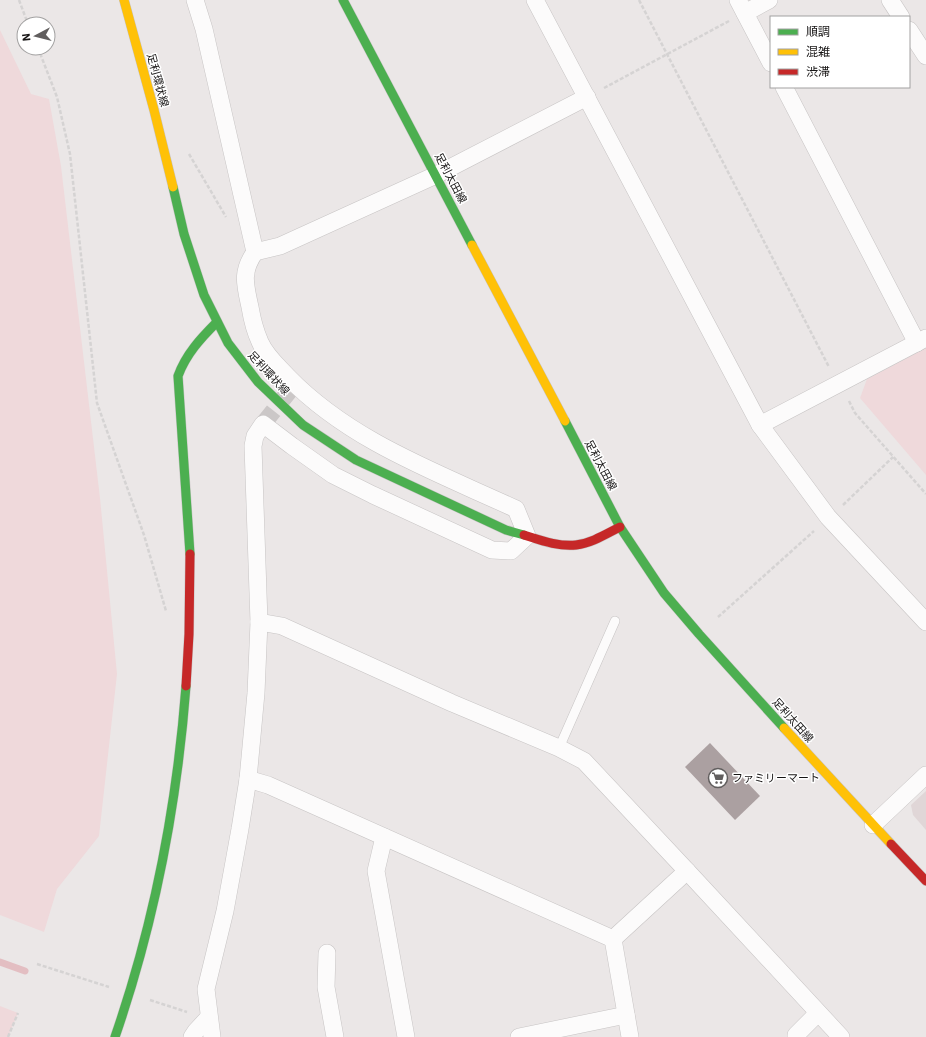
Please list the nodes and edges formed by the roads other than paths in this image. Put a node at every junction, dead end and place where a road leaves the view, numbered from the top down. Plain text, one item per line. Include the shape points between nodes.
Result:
1 (124, 0) edge
2 (195, 0) edge
3 (344, 0) edge
4 (535, 0) edge
5 (769, 0) edge
6 (890, 0) edge
7 (741, 6) edge
8 (900, 16) edge
9 (910, 32) edge
10 (926, 56) edge
11 (770, 61) edge
12 (785, 88) edge
13 (587, 97) junction
14 (436, 175) junction
15 (255, 252) junction
16 (217, 322) junction
17 (921, 340) edge
18 (760, 425) junction
19 (620, 527) junction
20 (527, 536) junction
21 (615, 621) dead end
22 (259, 622) junction
23 (926, 622) edge
24 (558, 748) junction
25 (926, 775) edge
26 (248, 779) junction
27 (873, 825) junction
28 (384, 837) junction
29 (688, 871) junction
30 (926, 881) edge
31 (612, 939) junction
32 (327, 953) dead end
33 (818, 1013) junction
34 (626, 1015) junction
35 (209, 1017) junction
36 (115, 1037) edge
37 (192, 1037) edge
38 (212, 1037) edge
39 (336, 1037) edge
40 (406, 1037) edge
41 (520, 1037) edge
42 (630, 1037) edge
43 (796, 1037) edge
44 (841, 1037) edge

1 - 16 main road, 足利環状線 via 184,234 199,282
2 - 15 street via 204,29
3 - 14 main road, 足利太田線
4 - 13 street
5 - 7 street
6 - 8 street
7 - 11 street
9 - 10 street
12 - 17 street
13 - 14 street
13 - 18 street
14 - 15 street via 280,246
14 - 19 main road, 足利太田線
15 - 20 street via 248,262 246,286 255,330 268,356 322,408 358,433 396,454 516,509
16 - 20 main road, 足利環状線 via 228,343 258,382 309,429 356,460 506,530
16 - 36 main road via 193,346 181,365 178,376 190,563 188,664 181,748 154,902 130,993
17 - 18 street
18 - 23 street via 828,517
19 - 20 main road, 足利環状線 via 576,545 558,544
19 - 27 main road, 足利太田線 via 664,593 698,634
20 - 22 street via 510,551 492,550 333,474 263,424 255,436 253,446
21 - 24 lane
22 - 24 street via 282,626
22 - 26 street
24 - 29 street via 584,761
25 - 27 street
26 - 28 street via 268,784
26 - 35 street via 225,911 207,980
27 - 30 main road, 足利太田線
28 - 31 street
28 - 40 street via 376,871
29 - 31 street
29 - 33 street
31 - 34 street
32 - 39 street via 326,987
33 - 43 street
33 - 44 street
34 - 41 street
34 - 42 street
35 - 37 street
35 - 38 street

